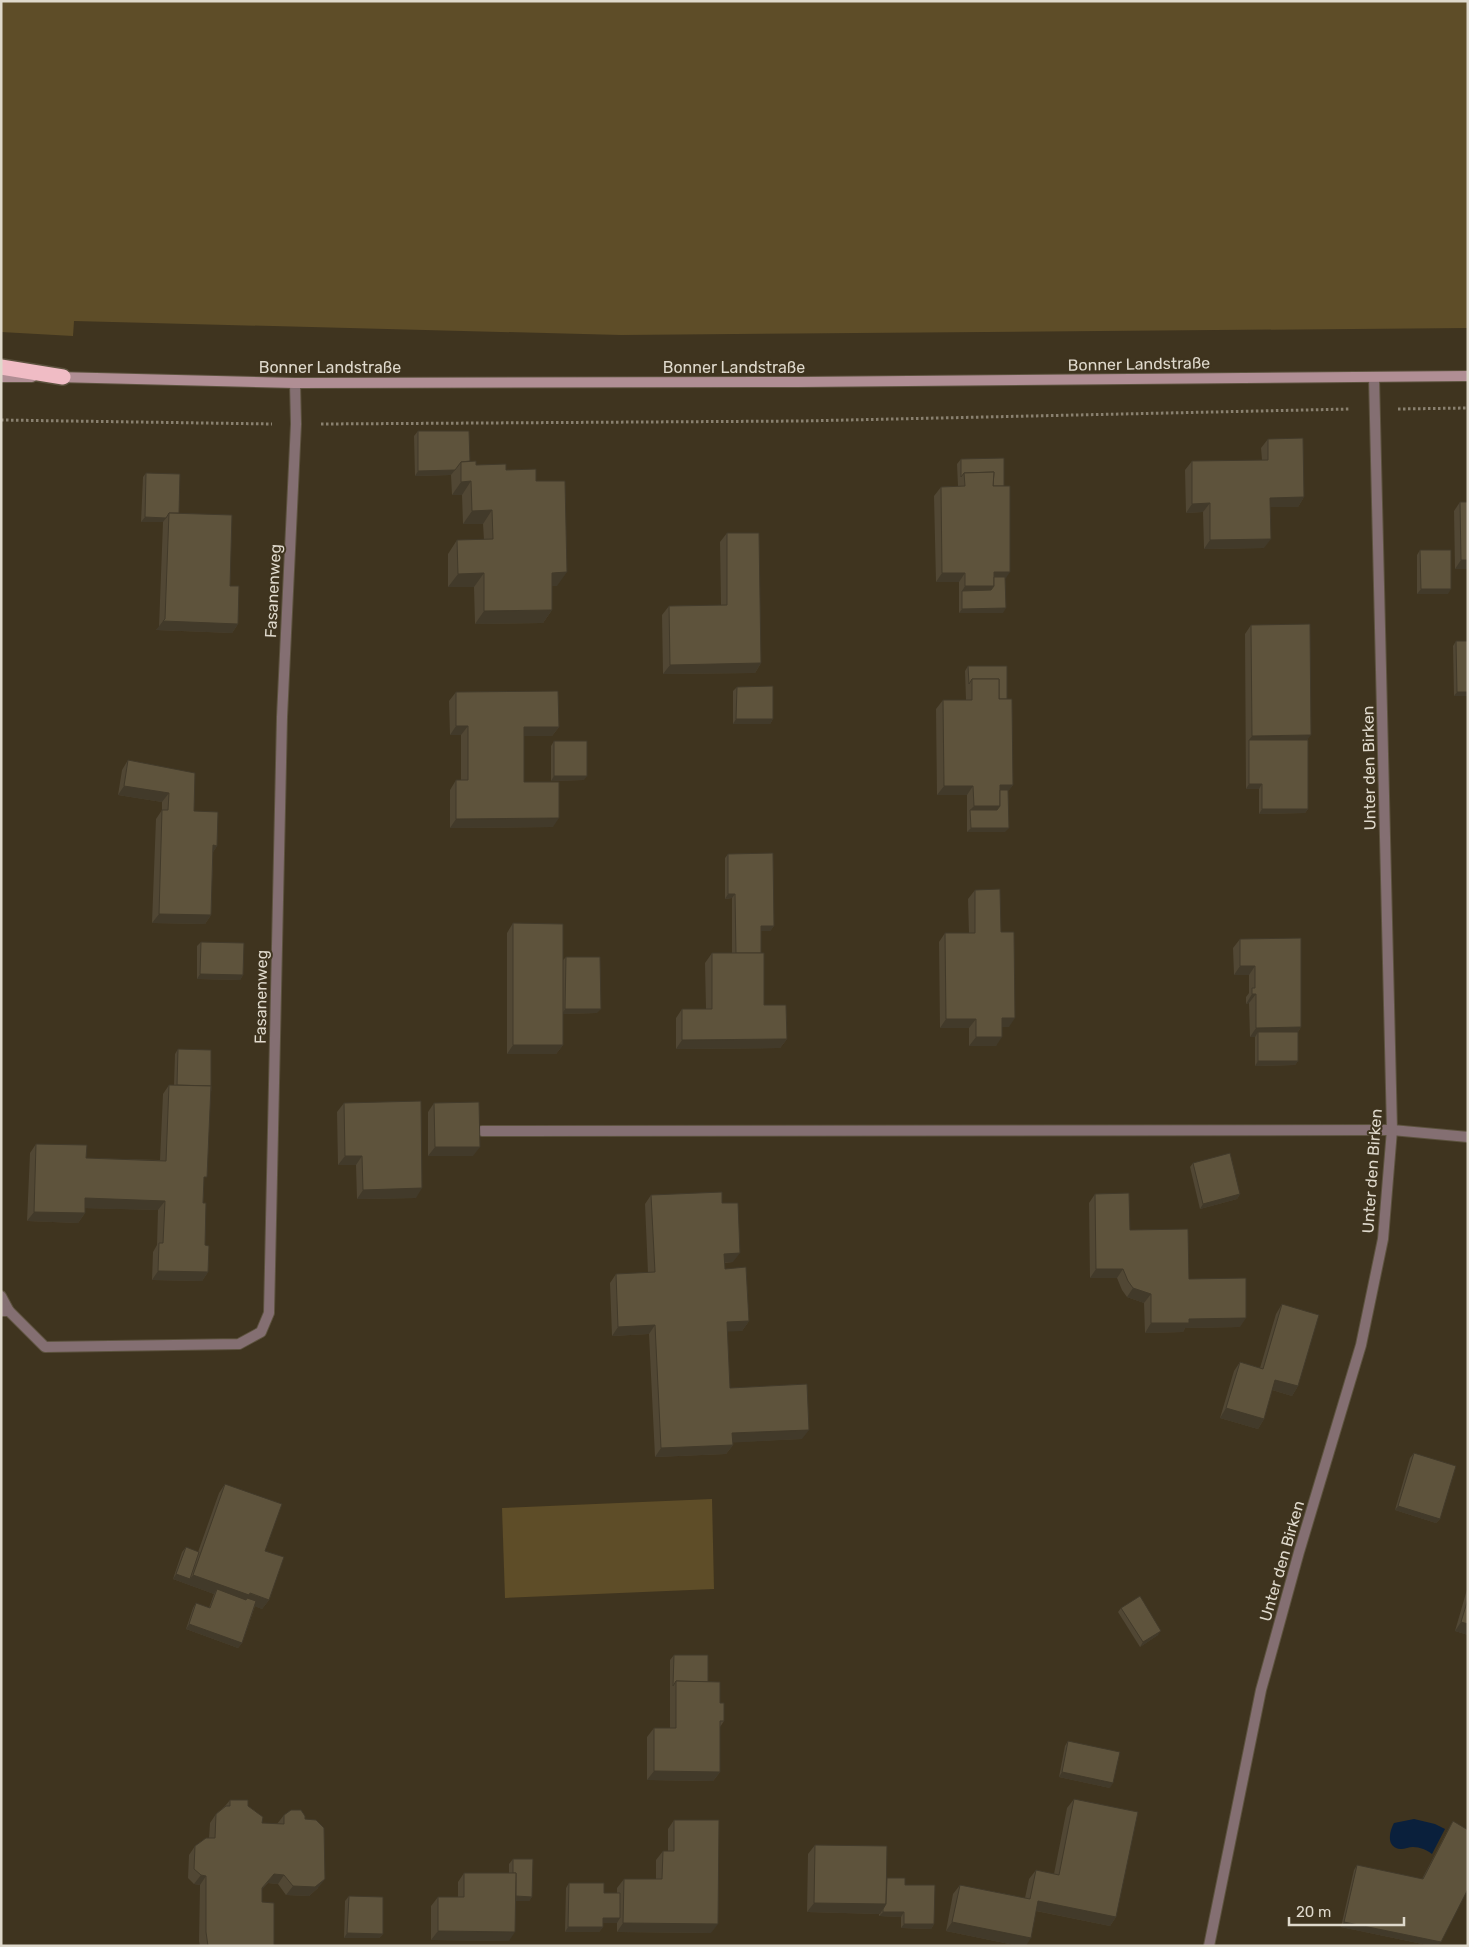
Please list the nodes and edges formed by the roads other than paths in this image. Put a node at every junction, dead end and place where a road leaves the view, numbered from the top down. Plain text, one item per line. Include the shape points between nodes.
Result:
1 (1, 366) edge
2 (1374, 376) junction
3 (1468, 376) edge
4 (1, 377) edge
5 (63, 377) junction
6 (295, 383) junction
7 (1392, 1130) junction
8 (482, 1131) edge
9 (1468, 1137) edge
10 (1, 1296) edge
11 (5, 1311) edge
12 (1209, 1946) edge

1 - 5 highway
2 - 3 main road, Bonner Landstraße
2 - 6 main road, Bonner Landstraße
2 - 7 street, Unter den Birken
4 - 5 main road, Bonner Landstraße
5 - 6 main road, Bonner Landstraße
6 - 11 street, Fasanenweg via 296,424 282,717 269,1313 261,1332 239,1344 45,1347
7 - 8 street
7 - 9 street
7 - 12 street, Unter den Birken via 1383,1239 1361,1345 1261,1690
10 - 11 street, Fasanenweg

